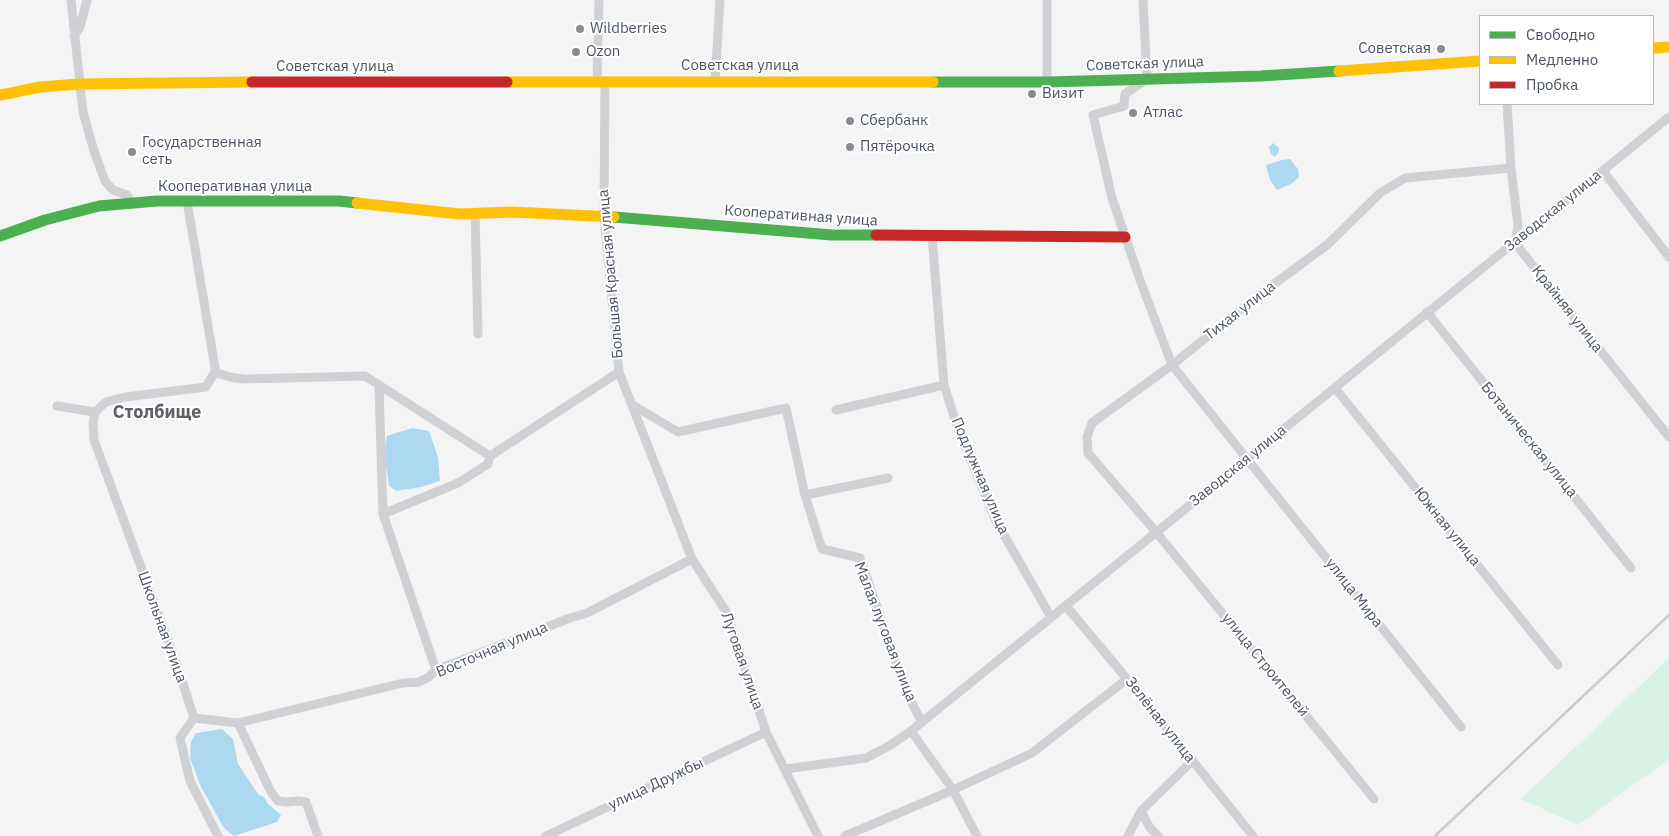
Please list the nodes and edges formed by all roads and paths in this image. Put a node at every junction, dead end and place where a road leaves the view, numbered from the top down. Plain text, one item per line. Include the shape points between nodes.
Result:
1 (70, 0) edge
2 (88, 0) edge
3 (599, 0) edge
4 (720, 0) edge
5 (1047, 0) edge
6 (1143, 0) edge
7 (74, 36) junction
8 (1669, 47) edge
9 (1654, 48) edge
10 (1479, 61) edge
11 (1147, 79) junction
12 (601, 81) junction
13 (715, 81) junction
14 (1047, 82) junction
15 (79, 84) junction
16 (0, 95) edge
17 (1507, 105) edge
18 (1669, 117) edge
19 (1511, 168) junction
20 (1603, 171) junction
21 (187, 201) junction
22 (132, 204) junction
23 (475, 213) junction
24 (604, 216) junction
25 (0, 236) edge
26 (932, 236) junction
27 (1125, 237) junction
28 (1515, 243) junction
29 (1669, 257) edge
30 (1427, 312) junction
31 (478, 334) dead end
32 (1172, 365) junction
33 (619, 372) junction
34 (216, 374) junction
35 (379, 384) junction
36 (944, 385) junction
37 (1336, 388) junction
38 (631, 404) junction
39 (57, 406) dead end
40 (836, 410) dead end
41 (95, 412) junction
42 (1669, 437) edge
43 (490, 456) junction
44 (1248, 459) junction
45 (888, 478) dead end
46 (805, 495) junction
47 (383, 514) junction
48 (1156, 532) junction
49 (692, 558) junction
50 (1631, 568) dead end
51 (1066, 606) junction
52 (1051, 617) junction
53 (1558, 665) dead end
54 (436, 670) junction
55 (1127, 679) junction
56 (194, 718) junction
57 (922, 722) junction
58 (238, 723) junction
59 (1461, 727) dead end
60 (911, 731) junction
61 (766, 732) junction
62 (1192, 761) junction
63 (786, 770) junction
64 (953, 790) junction
65 (1374, 799) dead end
66 (1141, 811) junction
67 (218, 836) edge
68 (318, 836) edge
69 (546, 836) edge
70 (818, 836) edge
71 (845, 836) edge
72 (978, 836) edge
73 (1128, 836) edge
74 (1158, 836) edge
75 (1252, 836) edge

1 - 7 street
2 - 7 street
3 - 12 street, Большая Красная улица
4 - 13 street
5 - 14 street
6 - 11 street
7 - 15 street
8 - 9 street
10 - 11 street, Советская улица via 1261,76
11 - 14 street, Советская улица
11 - 27 street via 1125,94 1124,106 1093,115 1112,198
12 - 13 street, Советская улица
12 - 15 street, Советская улица
12 - 24 street, Большая Красная улица
13 - 14 street, Советская улица
15 - 16 street, Советская улица
15 - 22 street via 83,112 105,181 113,190 127,195
17 - 19 street
18 - 20 street, Заводская улица
19 - 28 street via 1518,226
19 - 32 street, Тихая улица via 1405,178 1380,194 1327,245
20 - 28 street, Заводская улица
20 - 29 street
21 - 22 street, Кооперативная улица
21 - 23 street, Кооперативная улица via 339,201
21 - 34 street
22 - 25 street, Кооперативная улица via 73,212
23 - 24 street, Кооперативная улица
23 - 31 street
24 - 26 street, Кооперативная улица via 803,234
24 - 33 street, Большая Красная улица
26 - 27 street, Кооперативная улица
26 - 36 street, Подлужная улица
27 - 32 street
28 - 30 street, Заводская улица
28 - 42 street, Крайняя улица
30 - 37 street, Заводская улица
30 - 50 street, Ботаническая улица
32 - 44 street
32 - 48 street, Тихая улица via 1092,423 1087,437 1088,453
33 - 38 street, Большая Красная улица
33 - 43 street
34 - 35 street via 244,380 365,376
34 - 41 street via 206,387 125,397 106,402
35 - 43 street
35 - 47 street
36 - 40 street
36 - 52 street, Подлужная улица via 958,429 996,521
37 - 44 street, Заводская улица
37 - 53 street, Южная улица
38 - 46 street, Малая луговая улица via 678,432 786,408
38 - 49 street, Луговая улица
39 - 41 street
41 - 56 street, Школьная улица via 94,440
43 - 47 street via 488,464 458,483
44 - 48 street, Заводская улица
44 - 59 street, улица Мира
45 - 46 street
46 - 57 street, Малая луговая улица via 822,550 860,558 907,694
47 - 54 street
48 - 51 street, Заводская улица
48 - 65 street, улица Строителей
49 - 54 street, Восточная улица via 587,613
49 - 61 street, Луговая улица via 727,613
51 - 52 street, Заводская улица
51 - 55 street, Зелёная улица
52 - 57 street, Заводская улица
54 - 58 street, Восточная улица via 419,682 402,683
55 - 62 street, Зелёная улица
55 - 64 street via 1032,753
56 - 58 street, Восточная улица
56 - 67 street via 180,738 190,781
57 - 60 street, Заводская улица
58 - 68 street via 271,792 278,801 306,802
60 - 63 street, Заводская улица via 866,758
60 - 64 street
61 - 63 street, Луговая улица
61 - 69 street, улица Дружбы
62 - 66 street
62 - 75 street, Зелёная улица
63 - 70 street, Луговая улица
64 - 71 street
64 - 72 street
66 - 73 street
66 - 74 street

